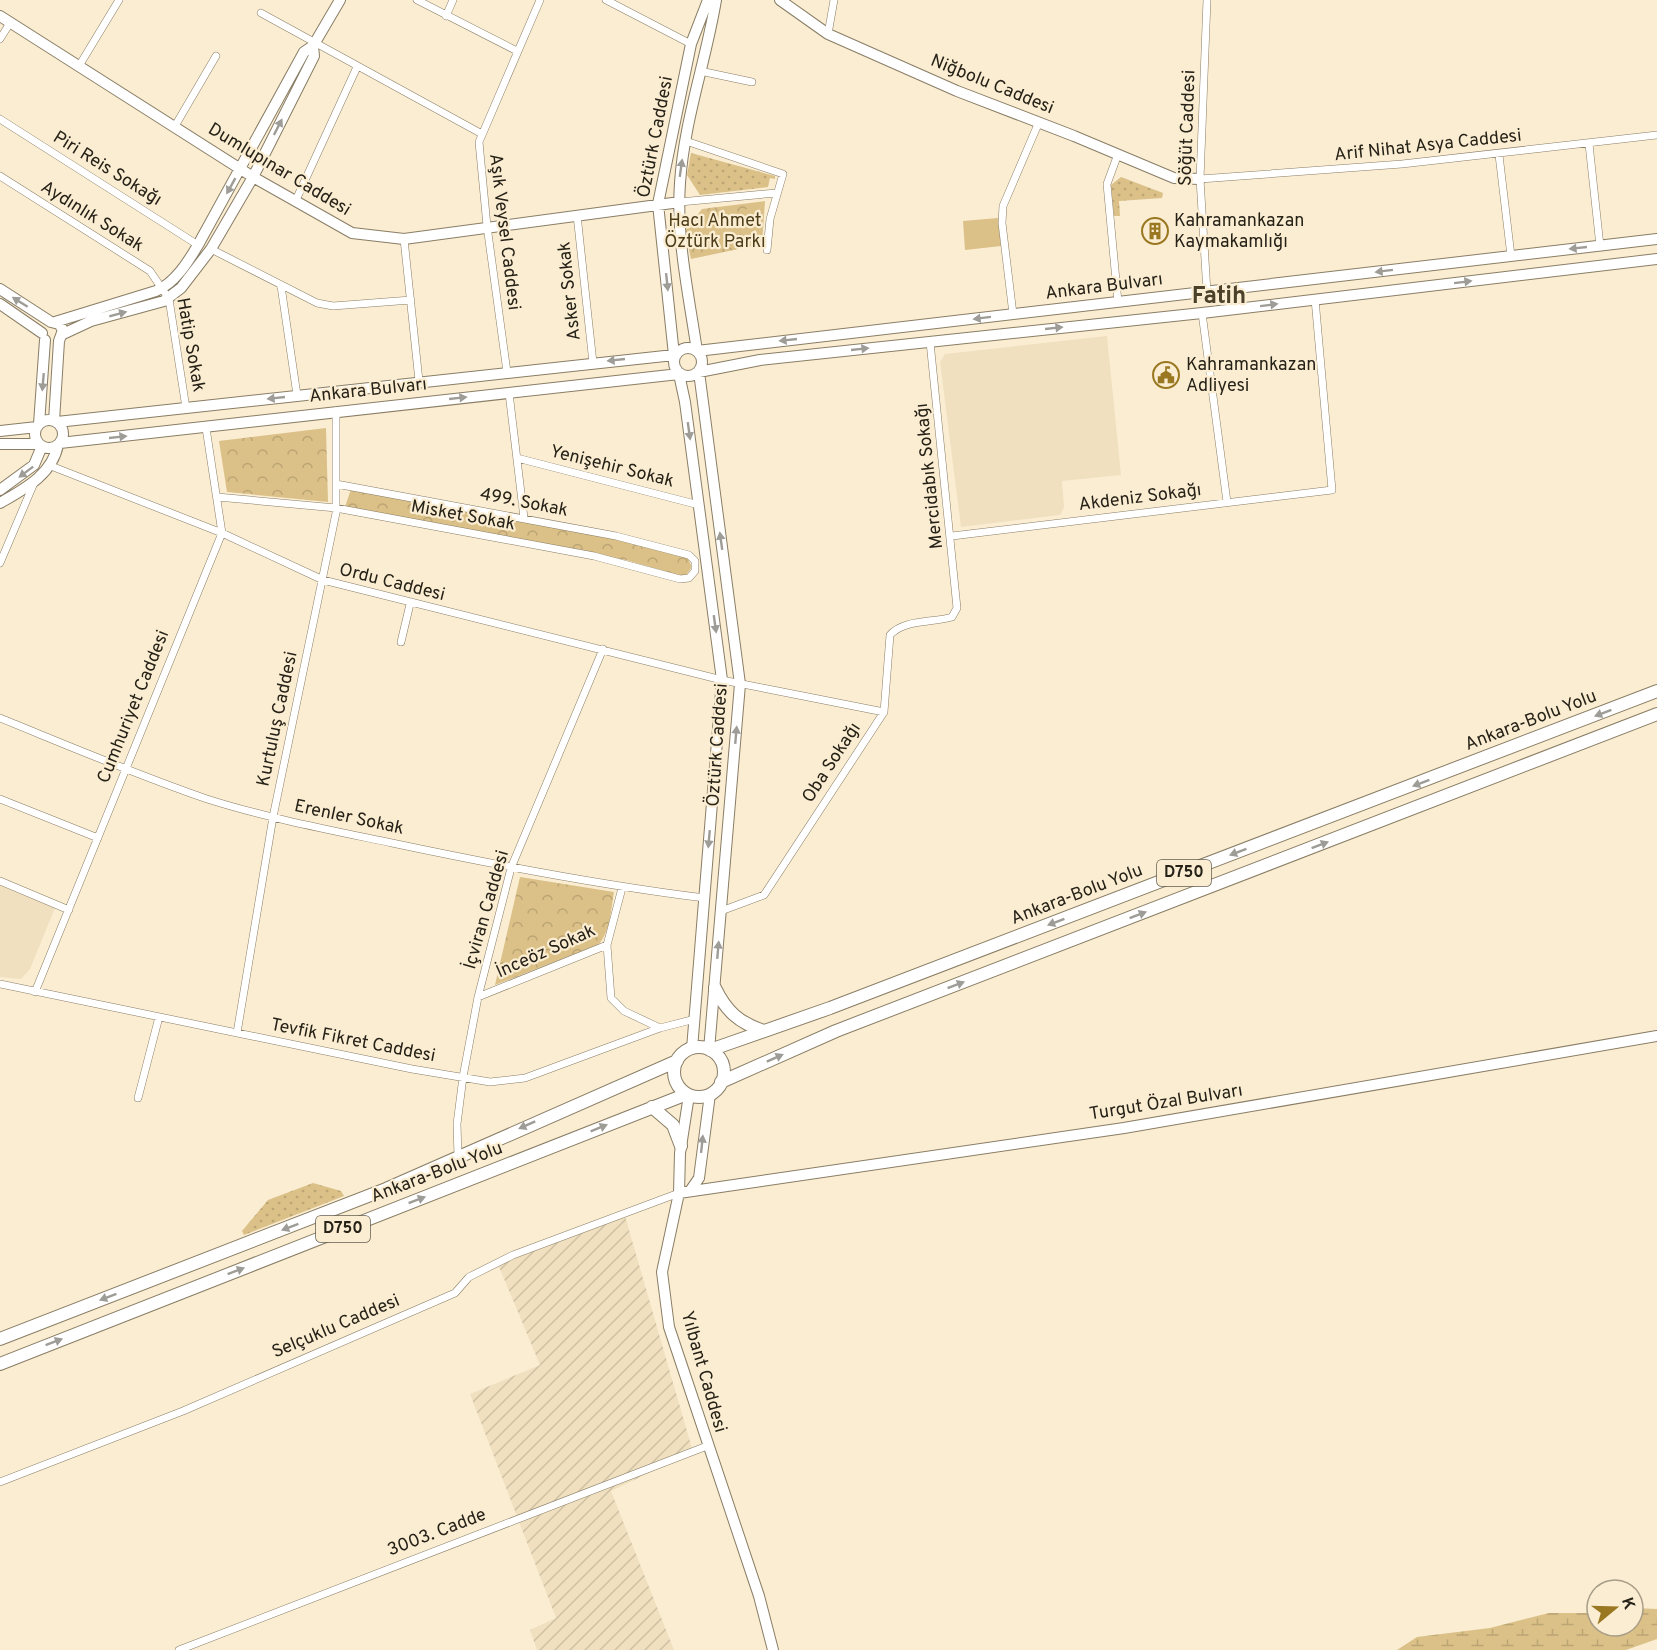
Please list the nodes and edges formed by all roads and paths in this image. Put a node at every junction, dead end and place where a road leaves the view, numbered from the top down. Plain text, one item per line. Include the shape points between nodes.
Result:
1 (119, 0) edge
2 (340, 0) edge
3 (417, 0) edge
4 (453, 0) edge
5 (540, 0) edge
6 (606, 0) edge
7 (708, 0) edge
8 (716, 0) edge
9 (780, 0) edge
10 (834, 0) edge
11 (1207, 0) edge
12 (261, 13) dead end
13 (0, 16) edge
14 (446, 16) junction
15 (10, 22) junction
16 (828, 34) junction
17 (0, 39) edge
18 (691, 44) junction
19 (314, 45) junction
20 (517, 51) junction
21 (216, 56) dead end
22 (79, 66) junction
23 (357, 67) junction
24 (700, 71) junction
25 (752, 82) dead end
26 (0, 119) edge
27 (1039, 122) junction
28 (175, 126) junction
29 (482, 134) junction
30 (1657, 135) edge
31 (686, 141) junction
32 (1589, 144) junction
33 (1118, 154) junction
34 (1499, 155) junction
35 (241, 168) junction
36 (0, 176) edge
37 (253, 177) junction
38 (1200, 179) junction
39 (776, 193) junction
40 (295, 202) junction
41 (680, 202) junction
42 (658, 204) junction
43 (577, 215) junction
44 (487, 226) junction
45 (1657, 238) edge
46 (404, 239) junction
47 (198, 245) junction
48 (1600, 246) junction
49 (211, 249) junction
50 (767, 250) dead end
51 (1511, 256) junction
52 (1657, 259) edge
53 (281, 286) junction
54 (163, 288) junction
55 (0, 289) edge
56 (1207, 292) junction
57 (169, 299) junction
58 (1315, 299) junction
59 (411, 300) junction
60 (1118, 302) junction
61 (0, 304) edge
62 (1202, 313) junction
63 (1013, 314) junction
64 (53, 322) junction
65 (44, 336) junction
66 (61, 337) junction
67 (930, 342) junction
68 (697, 351) junction
69 (675, 355) junction
70 (594, 363) junction
71 (507, 372) junction
72 (699, 372) junction
73 (679, 374) junction
74 (419, 381) junction
75 (509, 393) junction
76 (297, 395) junction
77 (186, 408) junction
78 (336, 411) junction
79 (56, 421) junction
80 (38, 426) junction
81 (206, 428) junction
82 (0, 431) edge
83 (0, 444) edge
84 (59, 444) junction
85 (41, 445) junction
86 (518, 458) junction
87 (51, 466) junction
88 (36, 479) junction
89 (336, 484) junction
90 (0, 490) edge
91 (218, 497) junction
92 (1227, 502) junction
93 (0, 503) edge
94 (699, 505) junction
95 (336, 508) junction
96 (524, 519) junction
97 (222, 533) junction
98 (952, 536) junction
99 (0, 563) edge
100 (695, 569) joint
101 (322, 580) junction
102 (410, 604) junction
103 (890, 635) joint
104 (401, 642) dead end
105 (603, 649) junction
106 (722, 680) junction
107 (740, 684) junction
108 (1657, 691) edge
109 (884, 712) junction
110 (1657, 714) edge
111 (0, 718) edge
112 (124, 769) junction
113 (0, 799) edge
114 (273, 817) junction
115 (98, 838) junction
116 (511, 868) junction
117 (0, 880) edge
118 (622, 888) junction
119 (705, 898) junction
120 (69, 910) junction
121 (721, 911) junction
122 (607, 945) junction
123 (0, 984) edge
124 (715, 988) junction
125 (35, 992) junction
126 (478, 997) junction
127 (159, 1017) junction
128 (695, 1019) junction
129 (660, 1028) junction
130 (764, 1031) junction
131 (237, 1033) junction
132 (1657, 1036) edge
133 (692, 1049) junction
134 (709, 1050) junction
135 (677, 1061) junction
136 (463, 1077) junction
137 (722, 1082) junction
138 (710, 1094) junction
139 (688, 1095) junction
140 (138, 1098) dead end
141 (652, 1107) junction
142 (681, 1146) junction
143 (458, 1156) junction
144 (685, 1192) junction
145 (0, 1339) edge
146 (0, 1364) edge
147 (707, 1446) junction
148 (0, 1482) edge
149 (179, 1650) edge
150 (774, 1650) edge

1 - 22 street
2 - 19 street
3 - 14 street
4 - 14 street
5 - 20 street, Aşık Veysel Caddesi
6 - 18 street
7 - 18 street, Öztürk Caddesi
8 - 24 street, Öztürk Caddesi
9 - 16 street, Niğbolu Caddesi
10 - 16 street
11 - 38 street, Söğüt Caddesi
12 - 19 street
13 - 15 street, Dumlupınar Caddesi
14 - 20 street
15 - 17 street
15 - 22 street, Dumlupınar Caddesi
16 - 27 street, Niğbolu Caddesi
18 - 42 street, Öztürk Caddesi
19 - 23 street
19 - 35 street via 304,52
37 -> 19 street via 314,56
20 - 29 street, Aşık Veysel Caddesi
21 - 28 street
22 - 28 street, Dumlupınar Caddesi
23 - 29 street
23 - 40 street
24 - 25 street
24 - 31 street, Öztürk Caddesi
26 - 47 street, Piri Reis Sokağı
27 - 33 street, Niğbolu Caddesi
27 - 63 street via 1003,206
28 - 35 street, Dumlupınar Caddesi
29 - 44 street, Aşık Veysel Caddesi via 478,149
30 - 32 street, Arif Nihat Asya Caddesi
31 - 39 street via 783,174
41 -> 31 street, Öztürk Caddesi
32 - 34 street, Arif Nihat Asya Caddesi
32 - 48 street
33 - 38 street, Niğbolu Caddesi via 1174,178
33 - 60 street via 1107,184
34 - 38 street, Arif Nihat Asya Caddesi
34 - 51 street
35 - 37 street, Dumlupınar Caddesi
35 -> 47 street
36 - 54 street, Aydınlık Sokak via 150,271
37 - 40 street, Dumlupınar Caddesi
37 - 49 street
38 - 56 street, Söğüt Caddesi
39 - 41 street
39 - 50 street
40 - 46 street, Dumlupınar Caddesi via 352,233
41 - 42 street, Dumlupınar Caddesi
41 - 68 street, Öztürk Caddesi via 682,254
42 - 43 street, Dumlupınar Caddesi
42 -> 69 street, Öztürk Caddesi
43 - 44 street, Dumlupınar Caddesi
43 - 70 street, Asker Sokak
44 - 46 street, Dumlupınar Caddesi
44 - 71 street, Aşık Veysel Caddesi
45 - 48 street, Ankara Bulvarı
46 - 59 street
47 - 54 street
48 -> 51 street, Ankara Bulvarı
49 - 53 street
49 - 57 street
51 -> 56 street, Ankara Bulvarı
58 -> 52 street, Ankara Bulvarı
53 - 59 street via 333,306
53 - 76 street
54 - 57 street, Hatip Sokak
54 - 64 street
64 -> 55 street
56 - 60 street, Ankara Bulvarı
66 -> 57 street via 92,321
57 - 77 street, Hatip Sokak
62 -> 58 street, Ankara Bulvarı
58 - 92 street, Akdeniz Sokağı via 1332,490
59 - 74 street
60 - 63 street, Ankara Bulvarı
61 - 65 street
67 -> 62 street, Ankara Bulvarı
62 - 92 street
63 -> 68 street, Ankara Bulvarı
64 - 65 street via 44,325
64 - 66 street via 62,326
65 - 66 street via 52,343
65 -> 80 street
66 - 79 street
72 -> 67 street, Ankara Bulvarı via 760,360
67 - 98 street, Mercidabık Sokağı
68 - 69 street, Ankara Bulvarı via 686,347
68 - 72 street via 702,361
69 -> 70 street, Ankara Bulvarı
69 - 73 street via 674,367
70 - 71 street, Ankara Bulvarı
71 - 74 street, Ankara Bulvarı
72 - 73 street, Ankara Bulvarı
107 -> 72 street, Öztürk Caddesi
73 - 75 street, Ankara Bulvarı
73 -> 94 street, Öztürk Caddesi
74 - 76 street, Ankara Bulvarı
78 -> 75 street, Ankara Bulvarı
75 - 86 street
76 -> 77 street, Ankara Bulvarı
77 - 79 street, Ankara Bulvarı
78 - 81 street, Ankara Bulvarı
78 - 89 street, Kurtuluş Caddesi
79 - 80 street, Ankara Bulvarı via 45,420
79 - 84 street via 64,433
80 - 82 street, Ankara Bulvarı
80 - 85 street via 35,436
84 -> 81 street, Ankara Bulvarı
81 - 91 street, Cumhuriyet Caddesi
83 - 85 street, Ankara Bulvarı
84 - 85 street, Ankara Bulvarı via 50,448
84 - 87 street
85 -> 90 street via 38,460 30,470
86 - 94 street, Yenişehir Sokak
86 - 96 street
87 - 88 street
87 - 97 street, Ordu Caddesi
88 - 93 street
88 - 99 street
89 - 95 street, Kurtuluş Caddesi
89 - 96 street, 499. Sokak
91 - 95 street, Misket Sokak
91 - 97 street, Cumhuriyet Caddesi
92 - 98 street, Akdeniz Sokağı
94 -> 106 street, Öztürk Caddesi
95 - 100 street, Misket Sokak via 594,556 680,579 689,578
95 - 101 street, Kurtuluş Caddesi
96 - 100 street, 499. Sokak via 677,551 691,557
97 - 101 street, Ordu Caddesi
97 - 112 street, Cumhuriyet Caddesi
98 - 103 street, Mercidabık Sokağı via 957,608 952,617 903,625
101 - 102 street, Ordu Caddesi
101 - 114 street, Kurtuluş Caddesi
102 - 104 street
102 - 105 street, Ordu Caddesi
103 - 109 street, Oba Sokağı
105 - 106 street, Ordu Caddesi
105 - 116 street, İçviran Caddesi
106 - 107 street, Ordu Caddesi
106 -> 119 street, Öztürk Caddesi
107 - 109 street, Ordu Caddesi
121 -> 107 street, Öztürk Caddesi
108 -> 130 highway, Ankara-Bolu Yolu / D750
109 - 121 street, Oba Sokağı via 764,895
137 -> 110 highway, D750 via 836,1031
111 - 112 street, Erenler Sokak
112 - 114 street, Erenler Sokak
112 - 115 street, Cumhuriyet Caddesi
113 - 115 street
114 - 116 street, Erenler Sokak
114 - 131 street, Kurtuluş Caddesi
115 - 120 street, Cumhuriyet Caddesi
116 - 118 street, Erenler Sokak
116 - 126 street, İçviran Caddesi
117 - 120 street
118 - 119 street, Erenler Sokak
118 - 122 street, İnceöz Sokak
119 - 128 street, Öztürk Caddesi
120 - 125 street, Cumhuriyet Caddesi
124 -> 121 street, Öztürk Caddesi
122 - 126 street, İnceöz Sokak
122 - 129 street via 611,998 624,1011
123 - 125 street, Tevfik Fikret Caddesi
124 - 130 highway via 733,1017
124 - 134 street, Öztürk Caddesi
125 - 127 street, Tevfik Fikret Caddesi
126 - 136 street, İçviran Caddesi
127 - 131 street, Tevfik Fikret Caddesi
127 - 140 street
128 - 129 street, Tevfik Fikret Caddesi
128 - 133 street, Öztürk Caddesi
129 - 136 street, Tevfik Fikret Caddesi via 525,1078 490,1082
130 - 134 highway, Ankara-Bolu Yolu / D750
131 - 136 street, Tevfik Fikret Caddesi
132 - 144 street, Turgut Özal Bulvarı via 1124,1128
133 - 134 highway
133 - 135 highway
134 - 137 highway via 722,1064
135 - 139 highway via 675,1079
135 -> 143 highway, Ankara-Bolu Yolu / D750
136 - 143 street, İçviran Caddesi via 457,1124
137 - 138 highway
138 - 139 highway
144 -> 138 street, Yılbant Caddesi via 699,1178
139 - 141 highway, Ankara-Bolu Yolu / D750
139 - 142 street, Yılbant Caddesi
141 - 142 highway via 673,1125
146 -> 141 highway, Ankara-Bolu Yolu / D750
142 - 144 street, Yılbant Caddesi
143 -> 145 highway, Ankara-Bolu Yolu / D750 via 386,1189
144 - 147 street, Yılbant Caddesi via 662,1272 669,1327
144 - 148 street, Selçuklu Caddesi via 513,1255 469,1276 455,1293 183,1411
147 - 149 street, 3003. Cadde
147 - 150 street, Yılbant Caddesi

